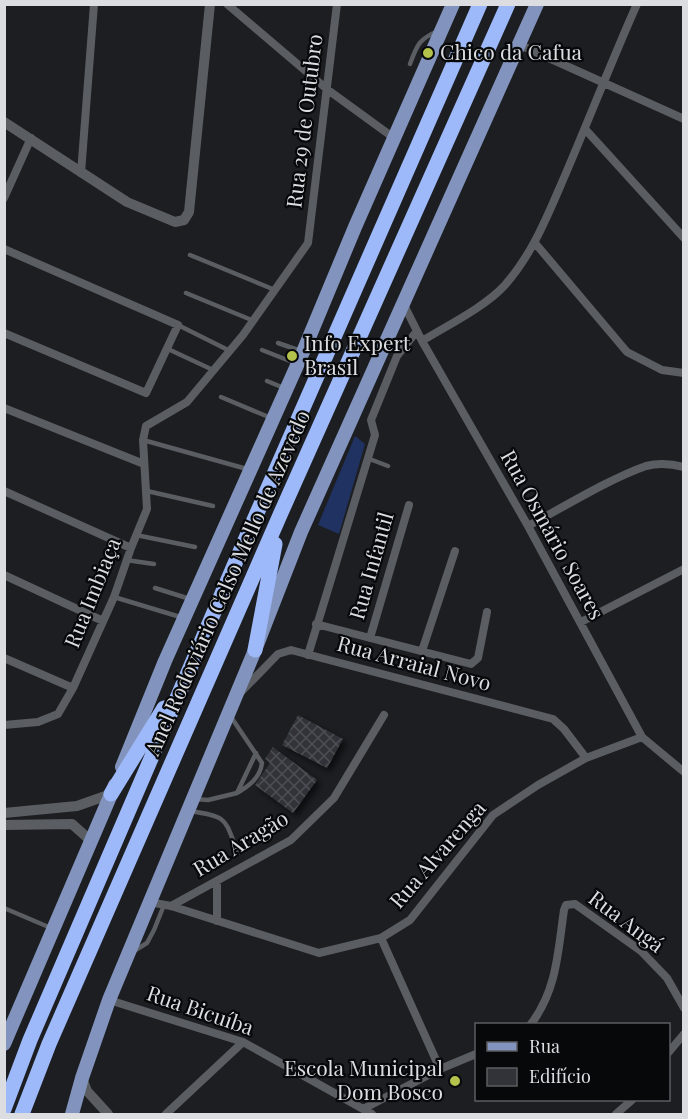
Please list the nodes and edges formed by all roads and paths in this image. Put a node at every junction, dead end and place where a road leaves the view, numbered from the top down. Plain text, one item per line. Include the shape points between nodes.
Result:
1 (94, 4) edge
2 (210, 4) edge
3 (227, 4) edge
4 (337, 4) edge
5 (453, 4) edge
6 (480, 4) edge
7 (508, 4) edge
8 (537, 4) edge
9 (637, 4) edge
10 (443, 29) junction
11 (520, 45) junction
12 (410, 64) dead end
13 (602, 83) junction
14 (328, 90) junction
15 (684, 119) edge
16 (4, 122) edge
17 (585, 129) junction
18 (31, 138) junction
19 (394, 138) junction
20 (81, 173) junction
21 (4, 198) edge
22 (684, 238) edge
23 (535, 243) junction
24 (4, 249) edge
25 (190, 255) dead end
26 (275, 290) junction
27 (186, 293) dead end
28 (403, 303) junction
29 (254, 321) junction
30 (178, 325) junction
31 (417, 331) junction
32 (4, 333) edge
33 (422, 341) junction
34 (278, 343) dead end
35 (168, 349) junction
36 (262, 350) dead end
37 (230, 351) junction
38 (301, 358) junction
39 (213, 370) junction
40 (684, 373) edge
41 (267, 381) dead end
42 (287, 389) junction
43 (221, 397) dead end
44 (4, 408) edge
45 (273, 419) junction
46 (143, 440) junction
47 (367, 458) junction
48 (144, 465) junction
49 (388, 466) dead end
50 (684, 467) edge
51 (251, 470) junction
52 (4, 491) edge
53 (147, 491) junction
54 (409, 505) dead end
55 (213, 506) dead end
56 (280, 515) junction
57 (528, 526) junction
58 (136, 535) junction
59 (195, 547) dead end
60 (131, 548) junction
61 (455, 550) dead end
62 (126, 560) junction
63 (154, 564) dead end
64 (684, 569) edge
65 (4, 575) edge
66 (155, 588) dead end
67 (114, 597) junction
68 (193, 600) junction
69 (487, 612) dead end
70 (177, 616) dead end
71 (103, 621) junction
72 (581, 622) junction
73 (316, 624) junction
74 (370, 638) junction
75 (255, 650) junction
76 (422, 651) junction
77 (308, 655) junction
78 (4, 658) edge
79 (191, 665) junction
80 (73, 688) junction
81 (231, 706) junction
82 (384, 715) dead end
83 (4, 725) edge
84 (642, 736) junction
85 (256, 753) junction
86 (586, 758) junction
87 (684, 772) edge
88 (237, 793) junction
89 (111, 794) junction
90 (190, 805) junction
91 (4, 813) edge
92 (4, 825) edge
93 (90, 840) junction
94 (238, 853) dead end
95 (217, 881) junction
96 (149, 902) junction
97 (168, 905) junction
98 (4, 908) edge
99 (217, 921) junction
100 (53, 928) junction
101 (381, 938) junction
102 (128, 954) junction
103 (109, 1000) junction
104 (684, 1008) edge
105 (532, 1023) edge
106 (684, 1034) edge
107 (243, 1042) junction
108 (4, 1044) edge
109 (670, 1052) edge
110 (475, 1055) edge
111 (440, 1069) junction
112 (81, 1078) junction
113 (631, 1101) edge
114 (4, 1109) edge
115 (363, 1109) junction
116 (22, 1114) edge
117 (72, 1114) edge
118 (108, 1114) edge
119 (166, 1114) edge
120 (372, 1114) edge
121 (616, 1114) edge

1 - 20 street
2 - 20 street via 189,212 184,220 174,222 127,202
3 - 14 street
4 - 14 street, Rua 29 de Outubro
5 - 10 main road, Anel Rodoviário Celso Mello de Azevedo
6 - 79 highway, Anel Rodoviário Celso Mello de Azevedo
7 - 56 highway, Anel Rodoviário Celso Mello de Azevedo
8 - 11 main road
9 - 13 street
10 - 12 lane via 425,36
10 - 19 main road, Anel Rodoviário Celso Mello de Azevedo
11 - 13 street
11 - 28 main road
13 - 15 street
13 - 17 street
14 - 19 street
14 - 26 street, Rua 29 de Outubro via 308,243
16 - 18 street
17 - 22 street
17 - 23 street
18 - 20 street
18 - 21 street
19 - 38 main road, Anel Rodoviário Celso Mello de Azevedo
23 - 33 street via 504,286
23 - 40 street via 627,352 662,370
24 - 30 street
25 - 26 lane
26 - 29 street
27 - 29 lane
28 - 31 street, Rua Osmário Soares
28 - 75 main road via 301,532
29 - 37 street
30 - 35 street
30 - 37 lane
31 - 33 street, Rua Osmário Soares
31 - 47 street via 397,356 371,420 375,435
32 - 35 street via 146,393
33 - 57 street, Rua Osmário Soares
34 - 38 lane
35 - 39 lane
36 - 38 lane
37 - 39 street
38 - 42 main road, Anel Rodoviário Celso Mello de Azevedo
39 - 46 street, Rua Imbiaça via 187,402 146,426
41 - 42 lane
42 - 45 main road, Anel Rodoviário Celso Mello de Azevedo
43 - 45 lane
44 - 48 street
45 - 51 main road, Anel Rodoviário Celso Mello de Azevedo
46 - 48 street, Rua Imbiaça
46 - 51 lane
47 - 49 lane
47 - 73 street
48 - 53 street, Rua Imbiaça
50 - 57 street via 648,466
51 - 68 main road, Anel Rodoviário Celso Mello de Azevedo
52 - 60 street
53 - 55 lane
53 - 58 street, Rua Imbiaça via 147,509
54 - 74 street, Rua Infantil
56 - 75 highway
56 - 116 highway, Anel Rodoviário Celso Mello de Azevedo
57 - 72 street, Rua Osmário Soares
58 - 59 lane
58 - 60 street, Rua Imbiaça
60 - 62 street, Rua Imbiaça
61 - 76 street
62 - 63 lane
62 - 67 street, Rua Imbiaça
64 - 72 street
65 - 71 street
66 - 68 lane
67 - 70 lane
67 - 71 street, Rua Imbiaça
68 - 89 main road, Anel Rodoviário Celso Mello de Azevedo
69 - 76 street via 478,658 471,663
71 - 80 street, Rua Imbiaça
72 - 84 street, Rua Osmário Soares
73 - 74 street
73 - 77 street
74 - 76 street
75 - 81 main road
77 - 81 street, Rua Arraial Novo via 283,651
77 - 86 street, Rua Arraial Novo via 553,719
78 - 80 street
79 - 89 highway
79 - 114 highway, Anel Rodoviário Celso Mello de Azevedo
80 - 83 street, Rua Imbiaça via 58,714 38,722
81 - 85 lane
81 - 90 main road
82 - 95 street, Rua Aragão via 334,798 291,840
84 - 86 street, Rua Alvarenga
84 - 87 street, Rua Osmário Soares
85 - 88 lane
85 - 88 lane via 261,769 249,786
86 - 101 street, Rua Alvarenga via 493,815 410,920
88 - 90 lane
89 - 91 street via 77,806
89 - 93 main road, Anel Rodoviário Celso Mello de Azevedo
90 - 94 lane via 222,818
90 - 96 main road
92 - 93 street via 72,824
93 - 100 main road, Anel Rodoviário Celso Mello de Azevedo
95 - 97 street, Rua Aragão
95 - 99 street
96 - 97 street, Rua Alvarenga
96 - 102 main road
97 - 99 street, Rua Alvarenga
97 - 102 lane via 147,944
98 - 100 lane
99 - 101 street, Rua Alvarenga via 319,953
100 - 108 main road, Anel Rodoviário Celso Mello de Azevedo
101 - 111 street
102 - 103 main road
103 - 107 street, Rua Bicuíba
103 - 112 main road
104 - 105 street, Rua Angá via 667,978 641,951 575,904 566,905 564,910 553,982 544,1008
106 - 109 street
107 - 115 street, Rua Bicuíba
107 - 119 street
110 - 111 street
111 - 115 street
112 - 117 main road
112 - 118 street
113 - 121 street
115 - 120 street, Rua Bicuíba

